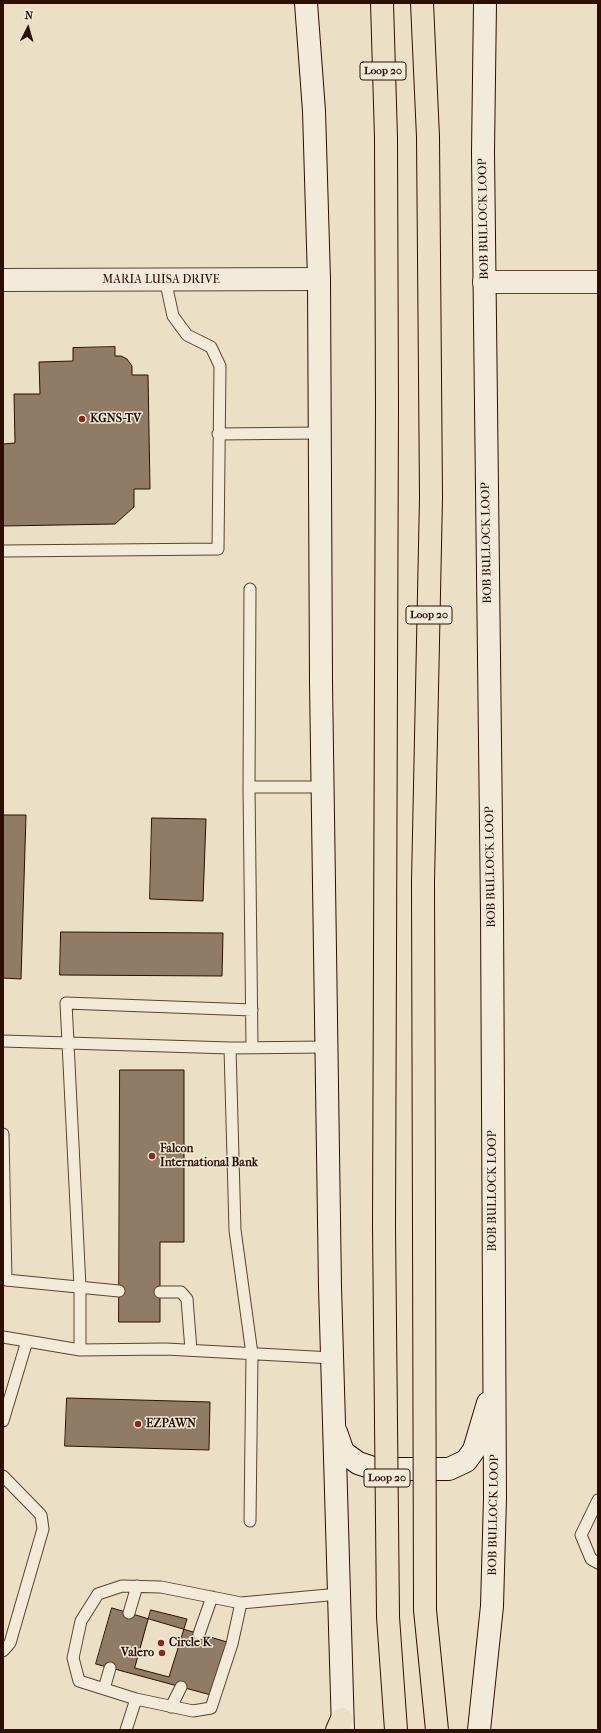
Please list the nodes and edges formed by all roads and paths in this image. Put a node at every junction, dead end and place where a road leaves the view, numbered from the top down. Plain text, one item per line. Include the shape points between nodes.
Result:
1 (306, 3) edge
2 (382, 3) edge
3 (422, 3) edge
4 (485, 3) edge
5 (319, 279) junction
6 (3, 280) edge
7 (164, 280) junction
8 (484, 282) junction
9 (598, 282) edge
10 (319, 432) junction
11 (218, 434) junction
12 (3, 552) edge
13 (250, 589) dead end
14 (249, 787) junction
15 (322, 787) junction
16 (252, 1010) junction
17 (3, 1041) edge
18 (68, 1043) junction
19 (326, 1047) junction
20 (230, 1048) junction
21 (252, 1048) junction
22 (3, 1134) edge
23 (4, 1280) edge
24 (80, 1287) junction
25 (120, 1291) dead end
26 (160, 1292) dead end
27 (3, 1337) edge
28 (28, 1341) junction
29 (80, 1350) junction
30 (191, 1350) junction
31 (252, 1354) junction
32 (332, 1358) junction
33 (495, 1379) junction
34 (3, 1421) edge
35 (334, 1425) junction
36 (3, 1476) edge
37 (598, 1500) edge
38 (250, 1521) dead end
39 (598, 1563) edge
40 (137, 1586) junction
41 (339, 1594) junction
42 (212, 1597) junction
43 (241, 1603) junction
44 (129, 1613) dead end
45 (199, 1634) dead end
46 (3, 1651) edge
47 (110, 1668) dead end
48 (181, 1687) dead end
49 (104, 1689) junction
50 (136, 1699) junction
51 (172, 1707) junction
52 (341, 1726) edge
53 (126, 1730) edge
54 (396, 1730) edge
55 (437, 1730) edge
56 (479, 1730) edge

1 - 5 main road via 314,111
2 - 54 highway, Loop 20, bridge via 386,138 387,407 384,1226 388,1617
3 - 55 highway, Loop 20, bridge via 428,137 431,497 423,882 425,1610
4 - 8 main road, BOB BULLOCK LOOP
5 - 7 main road, MARIA LUISA DRIVE
5 - 10 main road
6 - 7 main road, MARIA LUISA DRIVE
7 - 11 lane via 173,316 187,335 211,347 220,366
8 - 9 main road
8 - 33 main road, BOB BULLOCK LOOP
10 - 11 lane
10 - 15 main road
11 - 12 lane via 218,549
13 - 14 lane
14 - 15 lane
14 - 16 lane
15 - 19 main road
16 - 18 lane via 66,1003
16 - 21 lane
17 - 18 lane
18 - 20 lane
18 - 24 lane
19 - 21 lane
19 - 32 main road
20 - 21 lane
20 - 31 lane via 235,1230
22 - 23 lane
23 - 24 lane
24 - 25 lane
24 - 29 lane
26 - 30 lane via 181,1292 188,1299
27 - 28 lane
28 - 29 lane
28 - 34 lane
29 - 30 lane
30 - 31 lane
31 - 32 lane
31 - 38 lane
32 - 35 main road
33 - 35 main road via 474,1450 466,1461 449,1469 376,1469 358,1463 343,1452
33 - 56 main road, BOB BULLOCK LOOP via 492,1606
35 - 41 main road
36 - 46 lane via 41,1515 43,1529 10,1643
37 - 39 lane via 581,1535 591,1558
40 - 42 lane via 161,1587
40 - 44 lane
40 - 49 lane via 122,1586 98,1594 81,1621 73,1658 79,1682
41 - 43 lane
41 - 52 main road
42 - 43 lane
42 - 45 lane
43 - 51 lane via 232,1644 211,1708 193,1711
47 - 49 lane
48 - 51 lane
49 - 50 lane
50 - 51 lane
50 - 53 lane

